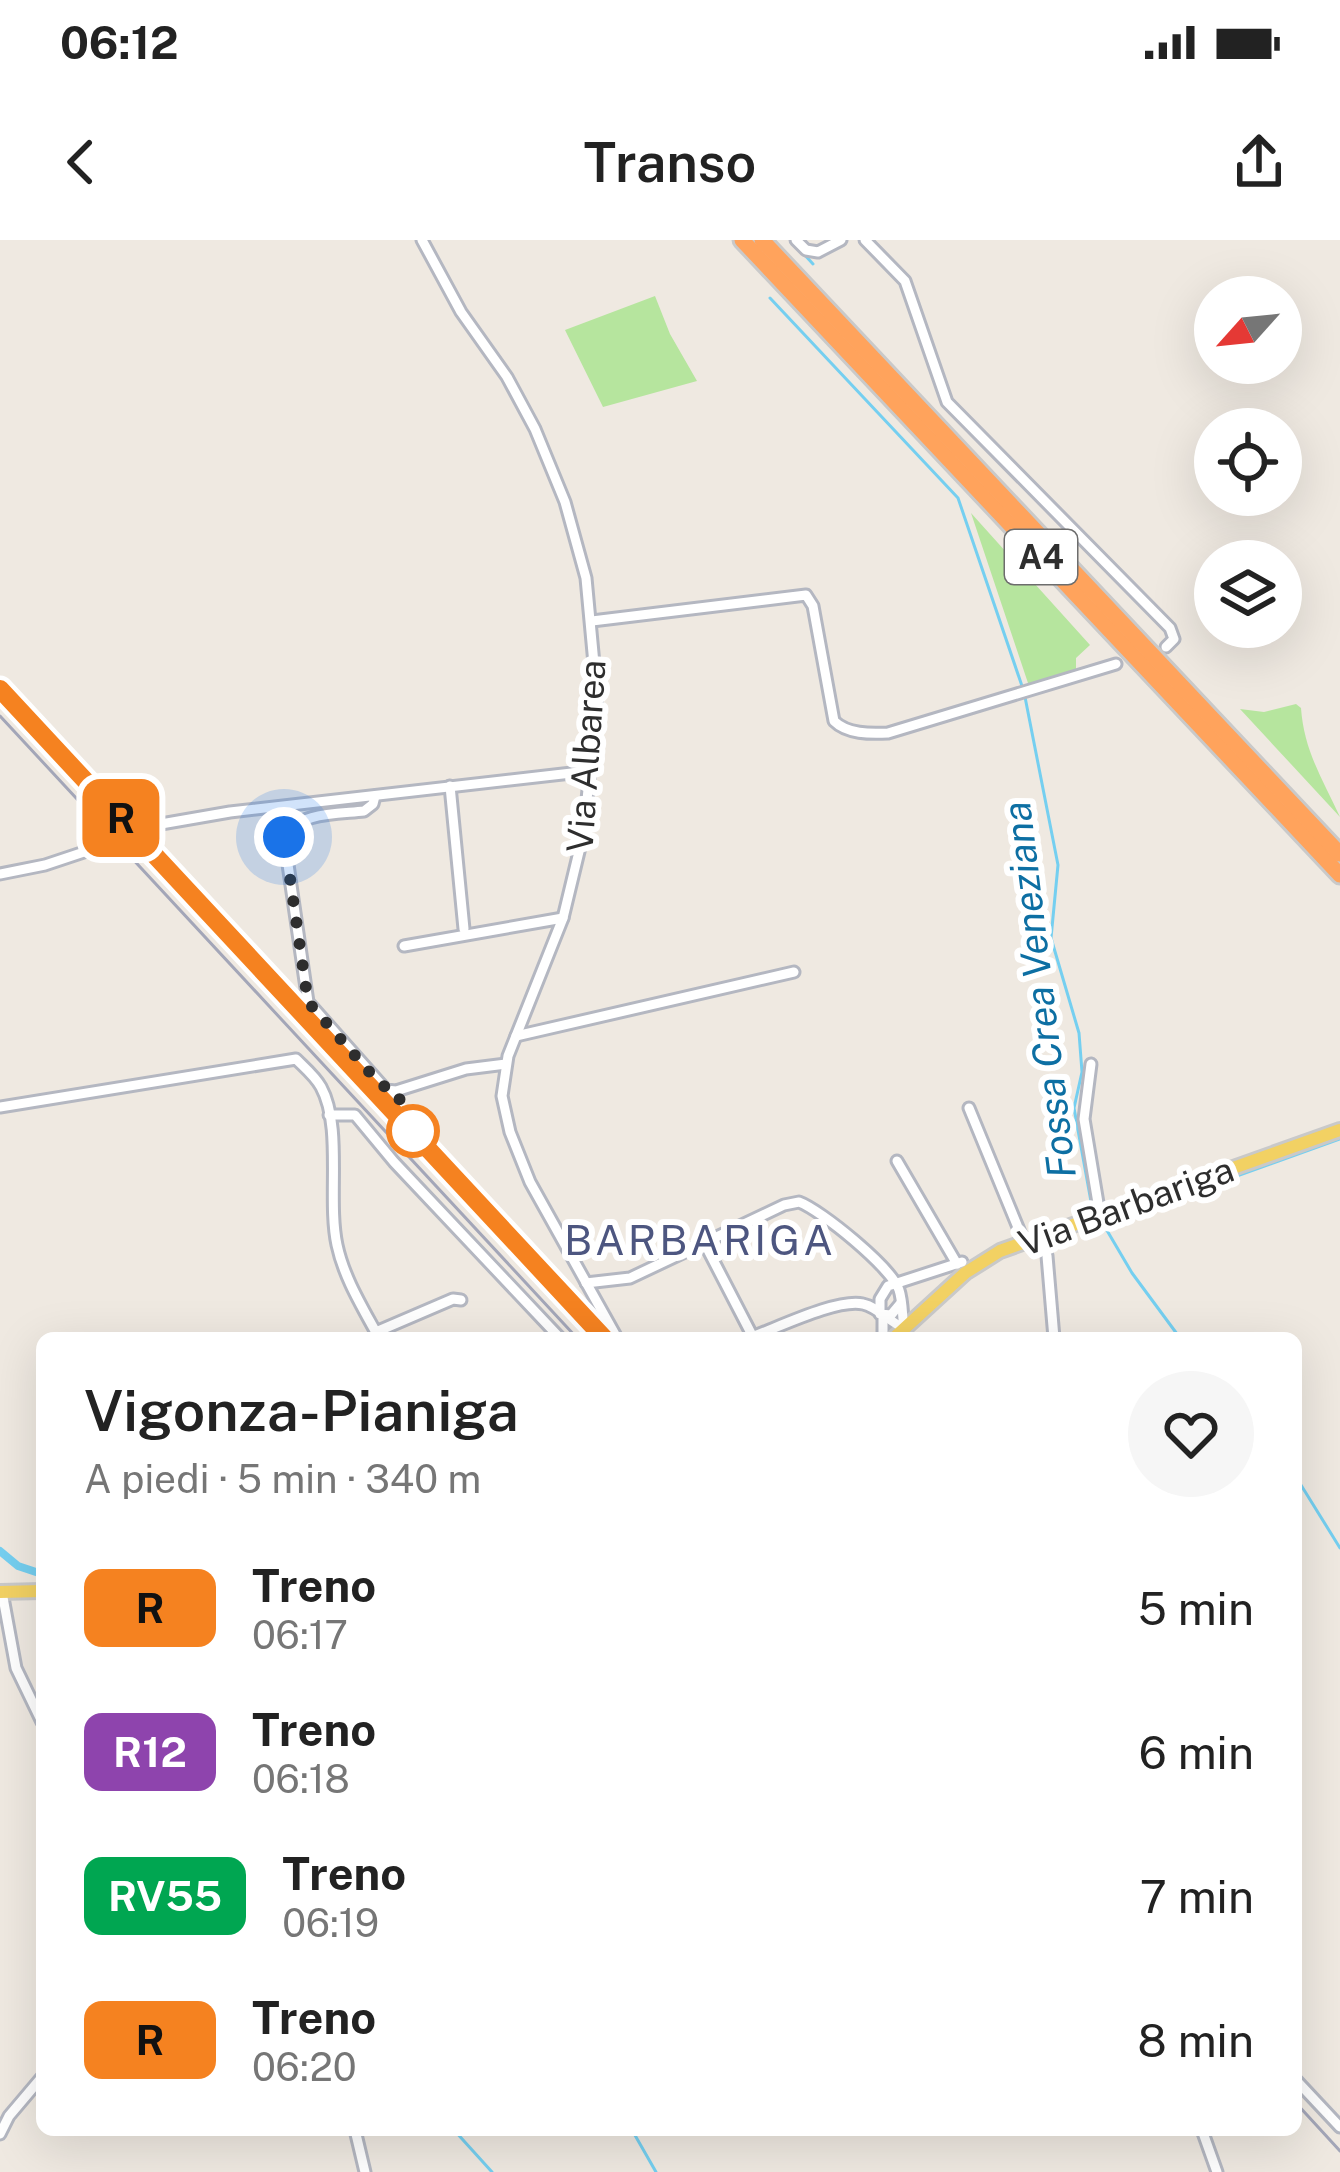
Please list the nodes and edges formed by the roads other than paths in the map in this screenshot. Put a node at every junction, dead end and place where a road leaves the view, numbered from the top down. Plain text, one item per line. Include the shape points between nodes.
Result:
1 (422, 240) edge
2 (742, 240) edge
3 (762, 240) edge
4 (796, 240) edge
5 (841, 240) edge
6 (865, 240) edge
7 (592, 621) junction
8 (1166, 647) dead end
9 (1116, 664) dead end
10 (589, 771) junction
11 (450, 786) junction
12 (375, 796) junction
13 (1340, 854) edge
14 (0, 874) edge
15 (1340, 875) edge
16 (563, 918) junction
17 (464, 929) dead end
18 (404, 946) dead end
19 (794, 972) dead end
20 (516, 1036) junction
21 (506, 1064) junction
22 (1091, 1064) dead end
23 (0, 1107) edge
24 (968, 1108) dead end
25 (329, 1115) junction
26 (1340, 1130) edge
27 (897, 1161) dead end
28 (1100, 1215) junction
29 (1041, 1236) junction
30 (1024, 1242) junction
31 (709, 1252) dead end
32 (586, 1283) junction
33 (897, 1285) junction
34 (461, 1300) dead end
35 (901, 1304) junction
36 (926, 1308) junction
37 (882, 1317) junction
38 (377, 1332) edge
39 (384, 1332) edge
40 (554, 1332) edge
41 (614, 1332) edge
42 (749, 1332) edge
43 (765, 1332) edge
44 (883, 1332) edge
45 (898, 1332) edge
46 (899, 1332) edge
47 (900, 1332) edge
48 (1053, 1332) edge
49 (36, 1591) edge
50 (1, 1592) edge
51 (36, 1710) edge
52 (36, 2084) edge
53 (1302, 2086) edge
54 (1340, 2127) edge
55 (0, 2134) edge
56 (356, 2136) edge
57 (1204, 2136) edge
58 (364, 2172) edge
59 (1217, 2172) edge

1 - 7 street, Via Albarea via 547,454 573,524
2 - 15 highway, A4
3 - 13 highway, A4
4 - 5 street via 811,252
6 - 8 street via 905,281 946,402 1170,628 1174,639
7 - 9 street via 806,595 834,722 867,733
7 - 10 street, Via Albarea via 597,696
10 - 11 street
10 - 16 street, Via Albarea
11 - 12 street
11 - 17 street
12 - 14 street, bridge via 161,824
12 - 21 street via 364,811 299,821 284,837 308,1002 386,1090
16 - 18 street
16 - 20 street, Via Albarea
19 - 20 street
20 - 21 street, Via Albarea
21 - 32 street via 502,1096 519,1157
22 - 28 street via 1084,1119
23 - 25 street via 296,1059 322,1088
24 - 30 street
25 - 38 street via 338,1251
25 - 40 street via 355,1115
26 - 28 main road, Via Barbariga
27 - 33 street via 960,1263
28 - 29 main road, Via Barbariga
29 - 30 main road, Via Barbariga
29 - 48 street
30 - 36 main road, Via Barbariga via 982,1259
31 - 42 street
32 - 33 street via 630,1278 799,1202
32 - 41 street
33 - 35 street
33 - 37 street via 881,1295
34 - 39 street
35 - 36 street
35 - 37 street
35 - 46 street
36 - 47 main road, Via Barbariga
37 - 43 street via 865,1304 845,1304
37 - 44 street
37 - 45 street
49 - 50 main road
50 - 51 street via 16,1668
52 - 55 street
53 - 54 street
56 - 58 street
57 - 59 street

